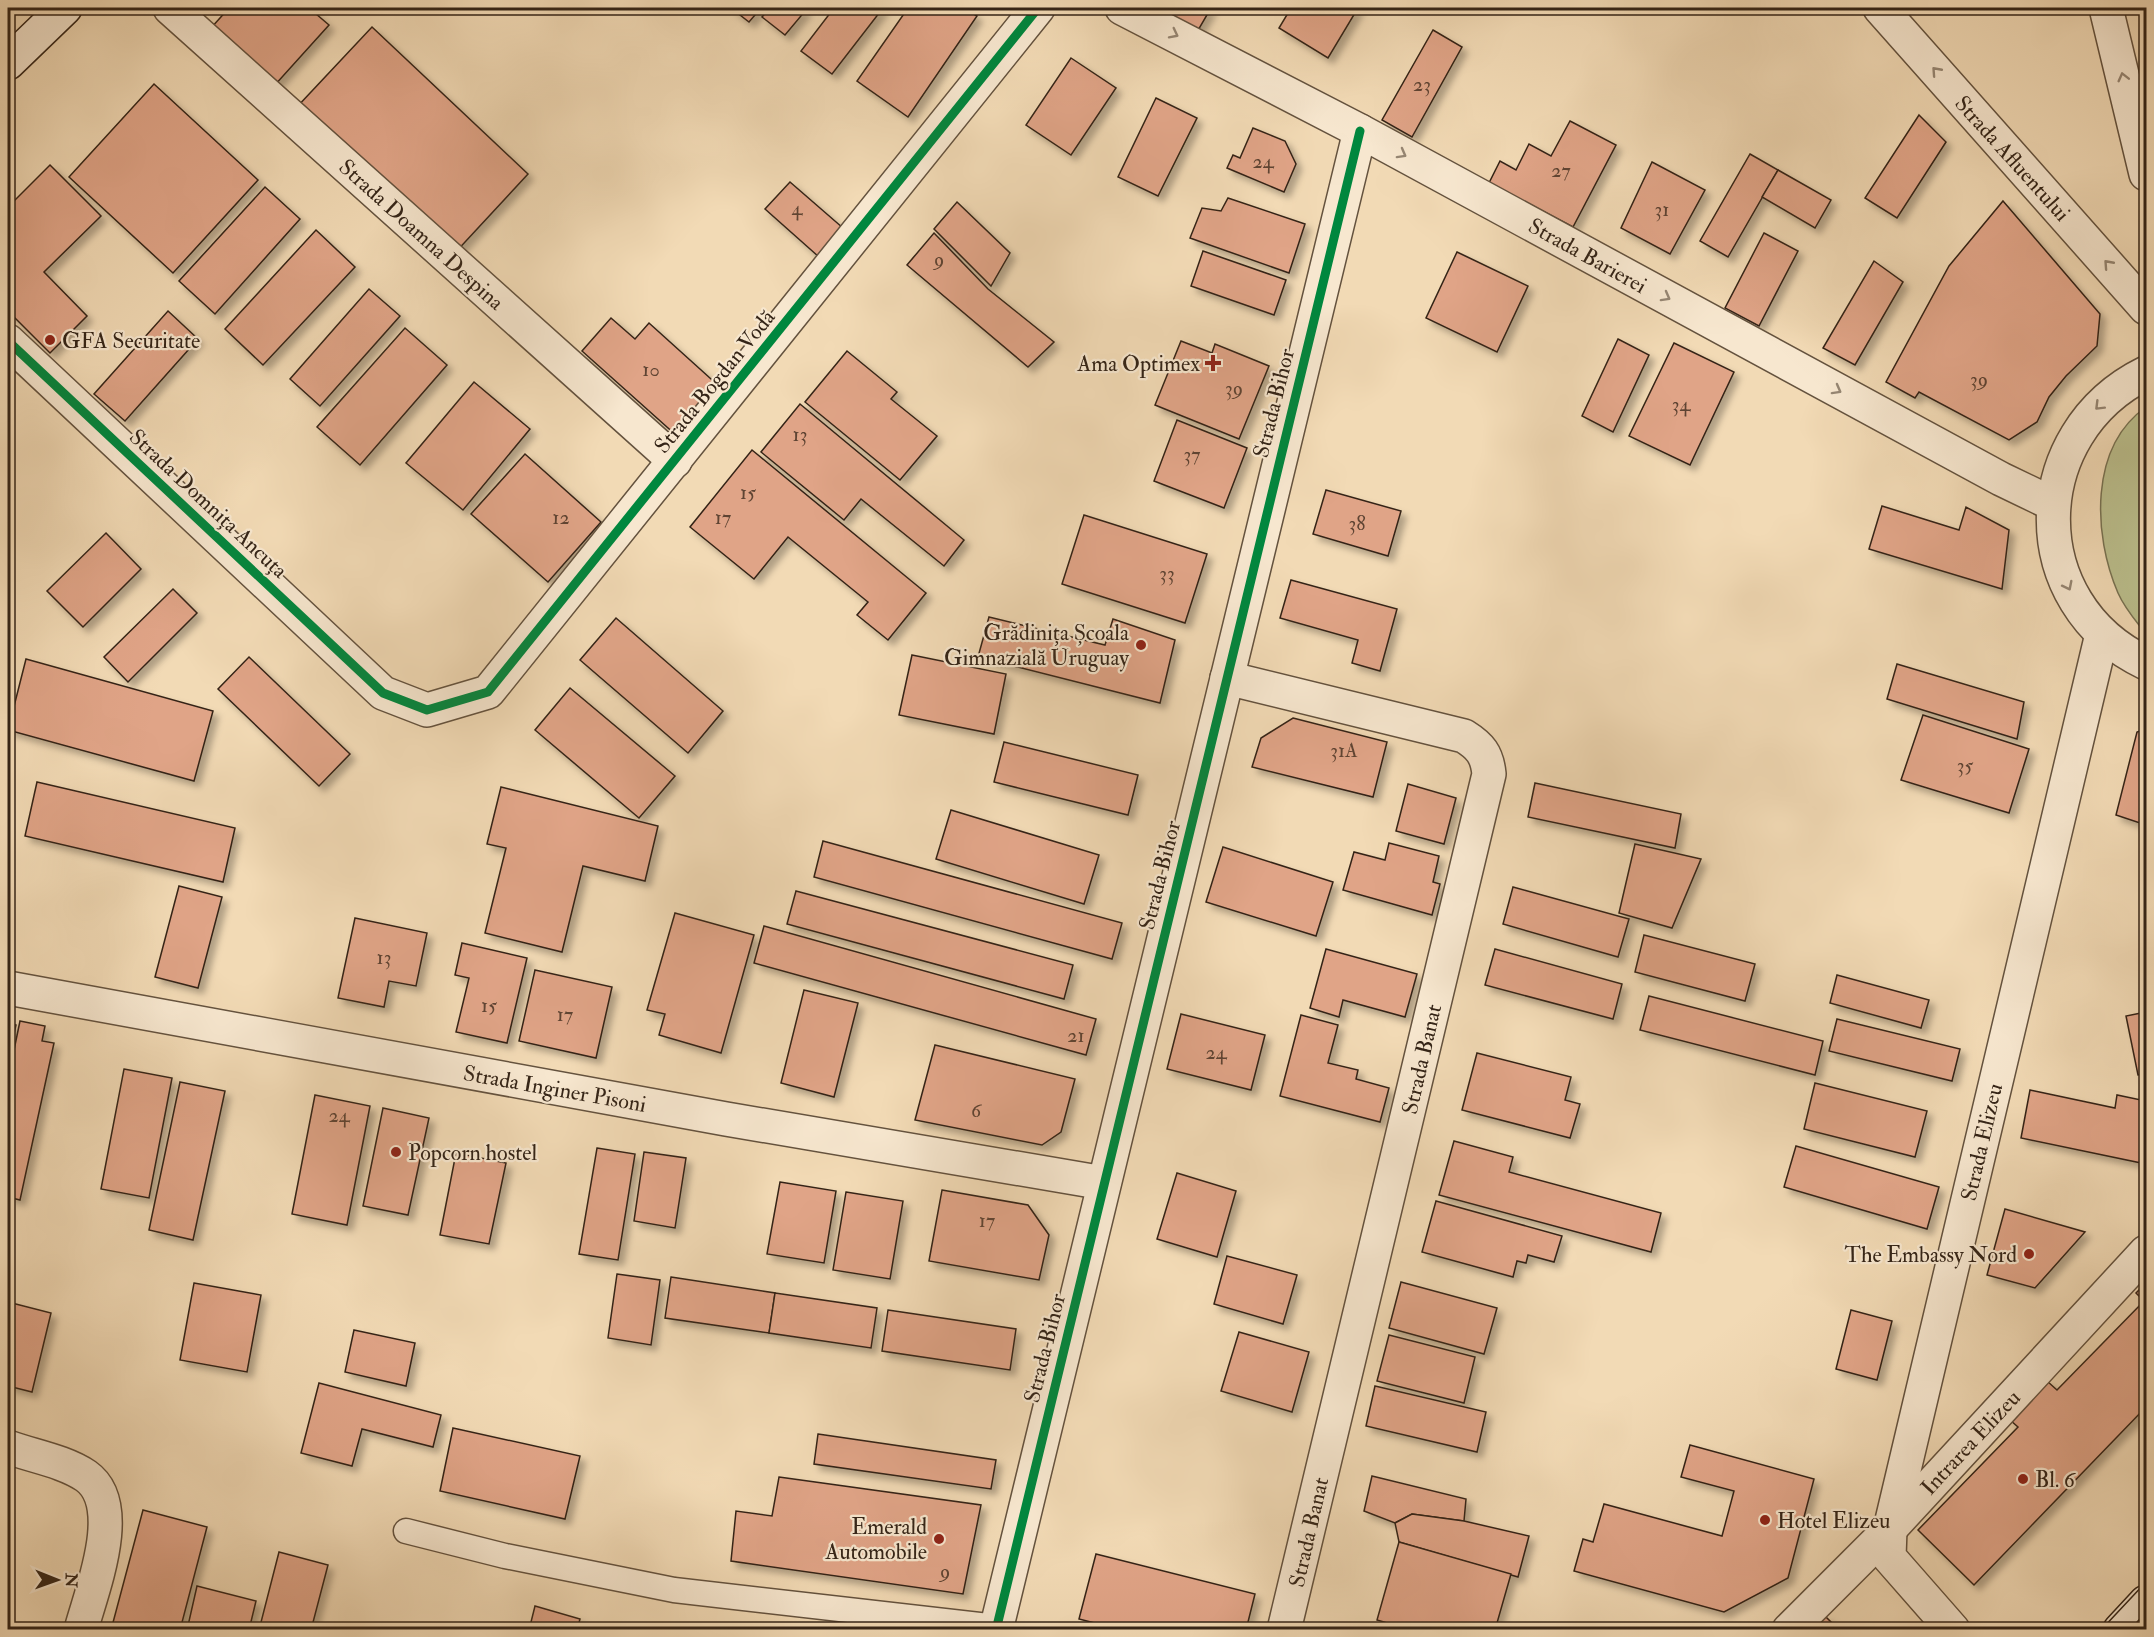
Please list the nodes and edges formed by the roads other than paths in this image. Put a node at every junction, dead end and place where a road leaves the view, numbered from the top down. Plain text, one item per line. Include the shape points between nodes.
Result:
1 (65, 8) edge
2 (170, 8) edge
3 (1038, 8) edge
4 (1122, 8) edge
5 (1880, 8) edge
6 (2106, 8) edge
7 (8, 63) edge
8 (1360, 130) junction
9 (2146, 174) edge
10 (2146, 308) edge
11 (8, 341) edge
12 (2146, 373) edge
13 (675, 461) junction
14 (2053, 504) junction
15 (2102, 634) junction
16 (2146, 663) edge
17 (1227, 678) junction
18 (383, 693) joint
19 (8, 988) edge
20 (1104, 1183) junction
21 (2146, 1252) edge
22 (8, 1447) edge
23 (1890, 1529) junction
24 (406, 1531) dead end
25 (2146, 1602) edge
26 (996, 1628) edge
27 (81, 1629) edge
28 (1284, 1629) edge
29 (1789, 1629) edge
30 (1953, 1629) edge
31 (2120, 1629) edge

1 - 7 street
2 - 13 street, Strada Doamna Despina
3 - 13 street, Strada Bogdan Vodă
4 -> 8 street, Strada Barierei
10 -> 5 street, Strada Afluentului
9 -> 6 street
8 -> 14 street, Strada Barierei
8 - 17 street, Strada Bihor
11 - 18 street, Strada Domnița Ancuța
12 -> 14 street via 2124,384 2097,407 2075,436 2060,469
13 - 18 street, Strada Bogdan Vodă via 488,692 427,710
14 -> 15 street via 2054,540 2062,575 2079,606
15 - 16 street
15 - 23 street, Strada Elizeu
17 - 20 street, Strada Bihor
17 - 28 street, Strada Banat via 1464,736 1480,746 1488,761 1489,774
19 - 20 street, Strada Inginer Pisoni via 714,1117
20 - 26 street, Strada Bihor
21 - 23 street, Intrarea Elizeu
22 - 27 street via 87,1477 99,1492 106,1521 105,1538
23 - 29 street, Intrarea Elizeu
23 - 30 street, Strada Elizeu via 1889,1557
24 - 26 lane via 505,1556 674,1590
25 - 31 street

